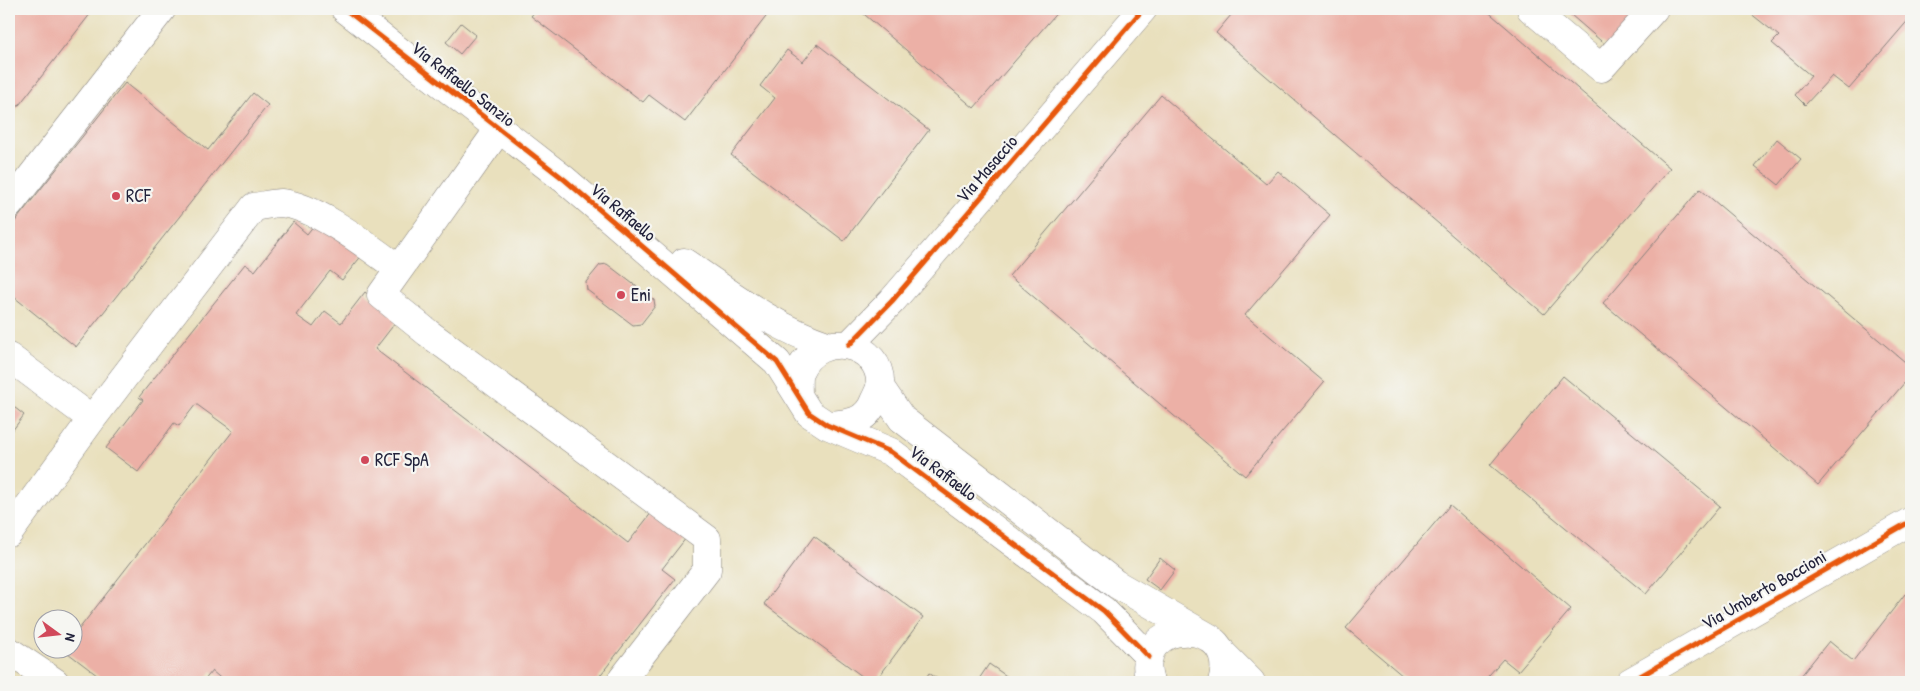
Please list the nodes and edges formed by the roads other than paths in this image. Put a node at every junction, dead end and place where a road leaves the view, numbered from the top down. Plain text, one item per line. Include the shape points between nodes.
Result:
1 (162, 9) edge
2 (344, 9) edge
3 (1143, 9) edge
4 (1531, 9) edge
5 (1654, 9) edge
6 (499, 129) junction
7 (564, 180) junction
8 (9, 205) edge
9 (399, 269) junction
10 (892, 301) junction
11 (838, 345) junction
12 (9, 357) edge
13 (872, 360) junction
14 (880, 387) junction
15 (798, 395) junction
16 (92, 419) junction
17 (827, 425) junction
18 (1911, 521) edge
19 (9, 533) edge
20 (1216, 646) junction
21 (9, 651) edge
22 (1148, 674) edge
23 (55, 682) edge
24 (620, 682) edge
25 (1222, 682) edge
26 (1251, 682) edge
27 (1630, 682) edge

1 - 8 street
2 - 6 street, Via Raffaello Sanzio
3 - 10 street, Via Masaccio
4 - 5 street via 1601,68
6 - 7 street, Via Raffaello Sanzio
6 - 9 street
7 - 11 street, Via Raffaello via 764,316 807,338
7 - 15 street, Via Raffaello via 778,362
9 - 16 street via 316,214 281,203 254,207
9 - 24 street via 381,295 707,539 707,570
10 - 11 street, Via Masaccio
10 - 13 street, Via Masaccio
11 - 13 street, Via Raffaello via 861,350
11 - 15 street via 809,356 798,374
12 - 16 street
13 - 14 street, Via Raffaello
14 - 17 street via 871,410 852,424
14 - 20 street, Via Raffaello via 902,419 1116,584
15 - 17 street, Via Raffaello via 809,414
16 - 19 street
17 - 22 street, Via Raffaello via 891,452 1104,611
18 - 27 street, Via Umberto Boccioni
20 - 22 street, Via Raffaello via 1199,632 1177,631 1161,639
20 - 25 street via 1225,672
20 - 26 street, Via Raffaello
21 - 23 street

